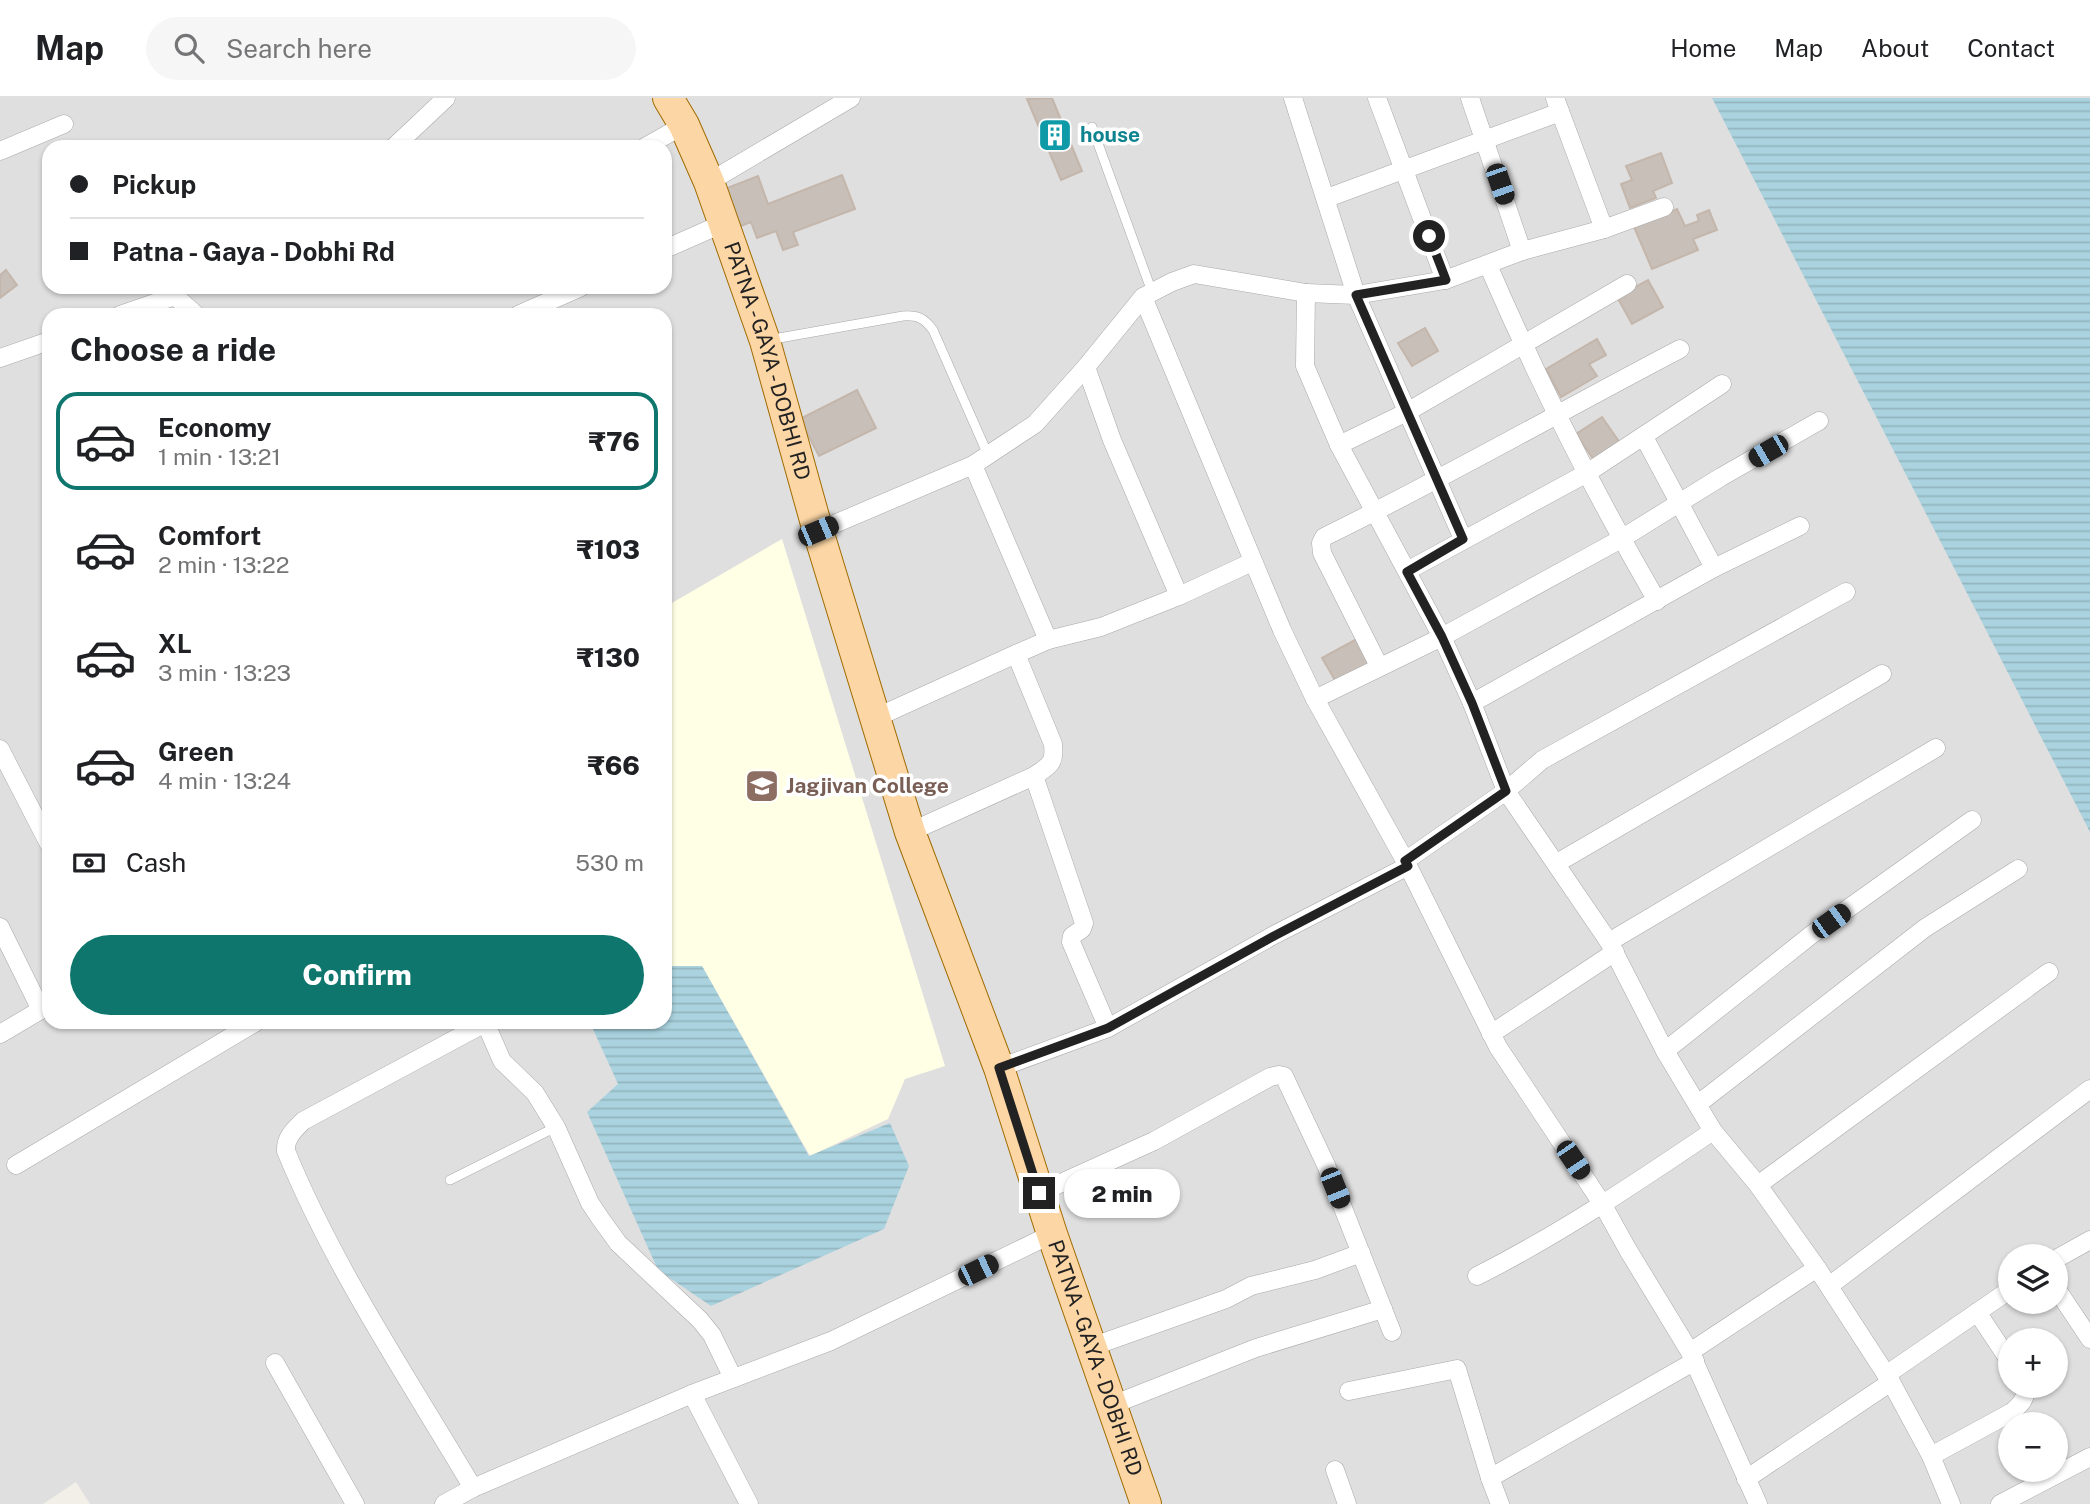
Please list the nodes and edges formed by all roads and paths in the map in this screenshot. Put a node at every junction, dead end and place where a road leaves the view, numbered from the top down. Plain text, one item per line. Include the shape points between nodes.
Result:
1 (446, 98) edge
2 (668, 98) edge
3 (850, 98) edge
4 (1293, 98) edge
5 (1377, 98) edge
6 (1470, 98) edge
7 (1558, 105) edge
8 (64, 124) dead end
9 (684, 125) junction
10 (1092, 127) dead end
11 (401, 140) edge
12 (657, 140) edge
13 (1484, 140) junction
14 (0, 152) edge
15 (1405, 170) junction
16 (709, 182) junction
17 (1326, 198) junction
18 (1664, 206) dead end
19 (724, 223) junction
20 (1604, 229) junction
21 (672, 246) edge
22 (1522, 251) junction
23 (1488, 265) junction
24 (1446, 280) junction
25 (1627, 284) dead end
26 (1306, 293) junction
27 (565, 294) edge
28 (1147, 295) junction
29 (1356, 295) junction
30 (140, 308) edge
31 (188, 308) edge
32 (534, 308) edge
33 (765, 341) junction
34 (42, 343) edge
35 (1522, 344) junction
36 (1680, 349) dead end
37 (0, 358) edge
38 (1086, 367) junction
39 (1722, 384) dead end
40 (1407, 412) junction
41 (1555, 414) junction
42 (1819, 421) dead end
43 (1644, 437) junction
44 (1339, 445) junction
45 (980, 460) junction
46 (1587, 473) junction
47 (1438, 479) junction
48 (1681, 504) junction
49 (1376, 512) junction
50 (1800, 526) dead end
51 (818, 531) junction
52 (1463, 539) junction
53 (1621, 539) junction
54 (1252, 562) junction
55 (1714, 568) junction
56 (1407, 572) junction
57 (1846, 592) dead end
58 (1179, 596) junction
59 (1657, 601) junction
60 (1442, 637) junction
61 (1048, 640) junction
62 (1016, 654) junction
63 (1379, 666) junction
64 (1882, 674) dead end
65 (1315, 699) junction
66 (1472, 703) junction
67 (875, 718) junction
68 (1936, 748) dead end
69 (0, 749) edge
70 (1034, 776) junction
71 (1506, 791) junction
72 (1972, 820) dead end
73 (42, 830) edge
74 (910, 832) junction
75 (1557, 863) junction
76 (1406, 864) junction
77 (2018, 869) dead end
78 (0, 927) edge
79 (1612, 947) junction
80 (2049, 972) dead end
81 (42, 1002) edge
82 (42, 1009) edge
83 (1108, 1028) junction
84 (244, 1029) edge
85 (474, 1029) edge
86 (488, 1029) edge
87 (0, 1034) edge
88 (1491, 1034) junction
89 (1665, 1051) junction
90 (999, 1068) junction
91 (2090, 1089) edge
92 (1698, 1104) junction
93 (556, 1128) junction
94 (1713, 1131) junction
95 (16, 1165) dead end
96 (450, 1180) dead end
97 (1758, 1185) junction
98 (1039, 1193) junction
99 (1603, 1205) junction
100 (1052, 1234) junction
101 (2090, 1240) edge
102 (2068, 1252) edge
103 (1361, 1253) junction
104 (1817, 1268) junction
105 (1477, 1276) dead end
106 (1829, 1286) junction
107 (1998, 1298) edge
108 (2068, 1306) edge
109 (1383, 1309) junction
110 (1977, 1312) junction
111 (1392, 1332) dead end
112 (2090, 1339) edge
113 (1998, 1344) edge
114 (1091, 1346) junction
115 (1693, 1357) junction
116 (275, 1363) dead end
117 (733, 1378) junction
118 (1889, 1379) junction
119 (1349, 1391) dead end
120 (692, 1394) junction
121 (2024, 1398) edge
122 (1112, 1405) junction
123 (1931, 1456) junction
124 (2090, 1457) edge
125 (1335, 1470) dead end
126 (1490, 1478) junction
127 (1746, 1479) junction
128 (473, 1488) junction
129 (355, 1504) edge
130 (444, 1504) edge
131 (749, 1504) edge
132 (1146, 1504) edge
133 (1347, 1504) edge
134 (1500, 1504) edge
135 (1758, 1504) edge
136 (1951, 1504) edge
137 (2000, 1504) edge

1 - 11 street
2 - 9 main road, PATNA - GAYA - DOBHI RD
3 - 16 street
4 - 17 street
5 - 15 street
6 - 13 street
7 - 13 street
7 - 20 street
8 - 14 street
9 - 12 street
9 - 16 main road, PATNA - GAYA - DOBHI RD
10 - 28 lane
13 - 15 street
13 - 22 street
15 - 17 street
15 - 24 street
16 - 19 main road, PATNA - GAYA - DOBHI RD
17 - 29 street
18 - 20 street
19 - 21 street
19 - 33 main road, PATNA - GAYA - DOBHI RD
20 - 22 street
22 - 23 street
23 - 24 street
23 - 35 street
24 - 29 street
25 - 35 street
26 - 28 street via 1194,274
26 - 29 street
26 - 44 street via 1305,366
27 - 32 street
28 - 38 street
28 - 54 street
29 - 40 street
30 - 31 street via 175,296
33 - 45 lane via 916,315 933,330
33 - 51 main road, PATNA - GAYA - DOBHI RD
34 - 37 street
35 - 40 street
35 - 41 street
36 - 41 street
38 - 45 street via 1035,424
38 - 58 street
39 - 43 street
40 - 44 street
40 - 47 street
41 - 46 street
41 - 47 street
42 - 48 street
43 - 46 street
43 - 48 street
44 - 49 street
45 - 51 street
45 - 61 street
46 - 52 street
46 - 53 street
47 - 49 street
47 - 52 street
48 - 53 street
48 - 55 street
49 - 56 street
49 - 63 street via 1324,537 1321,543
50 - 55 street
51 - 67 main road, PATNA - GAYA - DOBHI RD
52 - 56 street
53 - 59 street
53 - 60 street
54 - 58 street
54 - 65 street
55 - 59 street
56 - 60 street
57 - 71 street via 1542,760
58 - 61 street via 1101,626
59 - 66 street
60 - 63 street
60 - 66 street
61 - 62 street
62 - 67 street
62 - 70 street via 1053,744 1051,764
63 - 65 street
64 - 75 street
65 - 76 street
66 - 71 street
67 - 74 main road, PATNA - GAYA - DOBHI RD
68 - 79 street
69 - 73 street
70 - 74 street
70 - 83 street via 1084,923 1071,942
71 - 75 street
71 - 76 street
72 - 89 street via 1811,935
74 - 90 main road, PATNA - GAYA - DOBHI RD
75 - 79 street
76 - 83 street
76 - 88 street
77 - 92 street via 1925,929
78 - 81 street
79 - 88 street
79 - 89 street
80 - 97 street
82 - 87 street
83 - 90 street
84 - 95 street
85 - 128 street via 303,1121 286,1144 306,1198 338,1261
86 - 93 street via 502,1061 535,1093
88 - 99 street
89 - 92 street
90 - 98 main road, PATNA - GAYA - DOBHI RD
91 - 106 street
92 - 94 street
93 - 96 lane
93 - 117 street via 600,1218 618,1243 712,1335
94 - 97 street
94 - 99 street
97 - 104 street
98 - 100 main road, PATNA - GAYA - DOBHI RD
98 - 103 street via 1154,1141 1279,1075 1284,1076 1326,1165
99 - 105 street
99 - 115 street
100 - 114 main road, PATNA - GAYA - DOBHI RD
100 - 117 street via 831,1341
101 - 102 street
103 - 109 street
103 - 114 street via 1251,1286
104 - 106 street
104 - 115 street
106 - 118 street
107 - 110 street
108 - 112 street
109 - 111 street
109 - 122 street via 1256,1348
110 - 113 street
110 - 118 street
114 - 122 main road, PATNA - GAYA - DOBHI RD
115 - 126 street
115 - 127 street
116 - 129 street
117 - 120 street
118 - 123 street
118 - 127 street
119 - 126 street via 1457,1369
120 - 128 street
120 - 131 street
121 - 123 street via 2012,1412
122 - 132 main road, PATNA - GAYA - DOBHI RD
123 - 136 street
124 - 137 street
125 - 133 street
126 - 134 street
127 - 135 street
128 - 130 street

